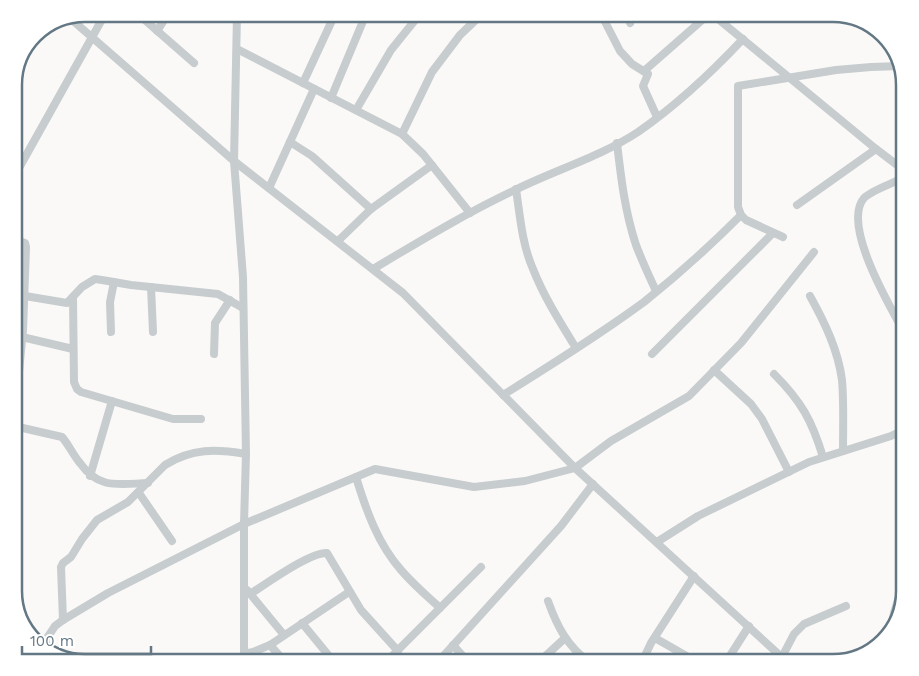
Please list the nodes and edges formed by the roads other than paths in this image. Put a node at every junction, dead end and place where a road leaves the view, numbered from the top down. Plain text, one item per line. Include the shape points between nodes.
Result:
1 (101, 22) edge
2 (148, 22) edge
3 (162, 22) edge
4 (237, 22) edge
5 (331, 22) edge
6 (363, 22) edge
7 (414, 22) edge
8 (474, 22) edge
9 (605, 22) edge
10 (701, 22) edge
11 (721, 22) edge
12 (76, 24) edge
13 (157, 30) junction
14 (92, 38) junction
15 (743, 39) junction
16 (237, 49) junction
17 (194, 63) dead end
18 (893, 66) edge
19 (644, 71) junction
20 (789, 77) junction
21 (303, 83) junction
22 (314, 89) junction
23 (331, 98) junction
24 (356, 110) junction
25 (658, 117) junction
26 (402, 134) junction
27 (290, 142) junction
28 (617, 143) junction
29 (876, 149) junction
30 (23, 161) edge
31 (234, 161) junction
32 (896, 164) edge
33 (432, 165) junction
34 (896, 182) edge
35 (269, 188) junction
36 (516, 189) junction
37 (796, 205) dead end
38 (371, 209) junction
39 (470, 213) junction
40 (741, 215) junction
41 (773, 234) junction
42 (783, 237) dead end
43 (338, 241) junction
44 (23, 242) edge
45 (814, 252) dead end
46 (373, 269) junction
47 (114, 282) junction
48 (151, 287) junction
49 (656, 291) junction
50 (24, 296) junction
51 (810, 296) dead end
52 (73, 297) junction
53 (230, 300) junction
54 (243, 308) junction
55 (23, 316) edge
56 (896, 317) edge
57 (111, 332) dead end
58 (153, 332) dead end
59 (23, 337) edge
60 (576, 348) junction
61 (73, 349) junction
62 (214, 354) dead end
63 (652, 354) dead end
64 (714, 370) junction
65 (774, 374) dead end
66 (504, 395) junction
67 (112, 401) junction
68 (201, 419) dead end
69 (23, 427) edge
70 (896, 433) edge
71 (843, 451) junction
72 (246, 454) junction
73 (824, 457) junction
74 (575, 468) junction
75 (789, 472) junction
76 (90, 476) junction
77 (356, 477) junction
78 (148, 483) junction
79 (593, 484) junction
80 (138, 493) junction
81 (244, 524) junction
82 (172, 541) dead end
83 (657, 542) junction
84 (481, 567) dead end
85 (694, 576) junction
86 (244, 587) junction
87 (349, 592) junction
88 (250, 594) junction
89 (548, 601) dead end
90 (846, 606) dead end
91 (440, 608) junction
92 (63, 620) junction
93 (302, 623) junction
94 (749, 626) junction
95 (284, 635) junction
96 (566, 638) junction
97 (655, 638) junction
98 (46, 639) edge
99 (270, 645) junction
100 (453, 645) junction
101 (398, 651) junction
102 (244, 654) edge
103 (250, 654) edge
104 (278, 654) edge
105 (327, 654) edge
106 (395, 654) edge
107 (445, 654) edge
108 (461, 654) edge
109 (548, 654) edge
110 (578, 654) edge
111 (646, 654) edge
112 (683, 654) edge
113 (731, 654) edge
114 (778, 654) edge
115 (786, 654) edge

1 - 14 street
2 - 13 street
3 - 13 street
4 - 16 street
5 - 21 street
6 - 23 street
7 - 24 street via 391,50
8 - 26 street via 432,72
9 - 19 street via 620,51
10 - 19 street
11 - 15 street
12 - 14 street
13 - 17 street
14 - 30 street
14 - 31 street
15 - 20 street
15 - 25 street via 706,78
16 - 21 street
16 - 31 street
18 - 20 street
19 - 25 street via 649,76 644,82 644,89
20 - 29 street
20 - 40 street via 738,86 738,207
21 - 22 street
22 - 23 street
22 - 27 street
23 - 24 street
24 - 26 street
25 - 28 street
26 - 33 street
27 - 35 street
27 - 38 street via 312,156
28 - 36 street
28 - 49 street via 623,195 636,245
29 - 32 street
29 - 37 street
31 - 35 street
31 - 54 street
33 - 38 street
33 - 39 street
34 - 56 street via 864,198 858,214 866,258
35 - 43 street
36 - 39 street
36 - 60 street via 532,269
38 - 43 street
39 - 46 street
40 - 41 street
40 - 49 street via 706,250
41 - 42 street
41 - 63 street
43 - 46 street
44 - 50 street via 26,247
45 - 64 street via 741,344
46 - 66 street via 404,293
47 - 48 street
47 - 52 street via 95,279 82,286
47 - 57 street via 110,302
48 - 53 street via 210,292
48 - 58 street
49 - 60 street
50 - 52 street via 65,303
50 - 55 street
51 - 71 street via 824,320 842,380
52 - 61 street
53 - 54 street
53 - 62 street via 215,322
54 - 72 street
59 - 61 street
60 - 66 street
61 - 67 street via 75,386 81,392
64 - 74 street via 689,396 611,441
64 - 75 street via 751,404
65 - 73 street via 805,410
66 - 74 street
67 - 68 street via 173,419
67 - 76 street
69 - 76 street via 62,437
70 - 71 street
71 - 73 street
72 - 78 street via 223,450 190,453 164,465
72 - 81 street
73 - 75 street
74 - 77 street via 525,481 474,487 375,469
74 - 79 street
75 - 83 street via 698,516
76 - 78 street via 107,484
77 - 81 street
77 - 91 street via 370,518 384,545 401,570
78 - 80 street
79 - 83 street
79 - 100 street via 561,526
80 - 82 street
80 - 92 street via 97,520 63,563
81 - 86 street
81 - 92 street via 108,592
83 - 85 street
84 - 91 street
85 - 94 street
85 - 97 street
86 - 88 street
86 - 102 street
87 - 88 street via 331,558 324,552
87 - 93 street
87 - 101 street
88 - 95 street
89 - 96 street via 556,624
90 - 115 street via 804,624 794,634
91 - 101 street
92 - 98 street
93 - 95 street
93 - 105 street
94 - 113 street
94 - 114 street
95 - 99 street
96 - 109 street
96 - 110 street
97 - 111 street
97 - 112 street
99 - 103 street
99 - 104 street
100 - 107 street
100 - 108 street
101 - 106 street

